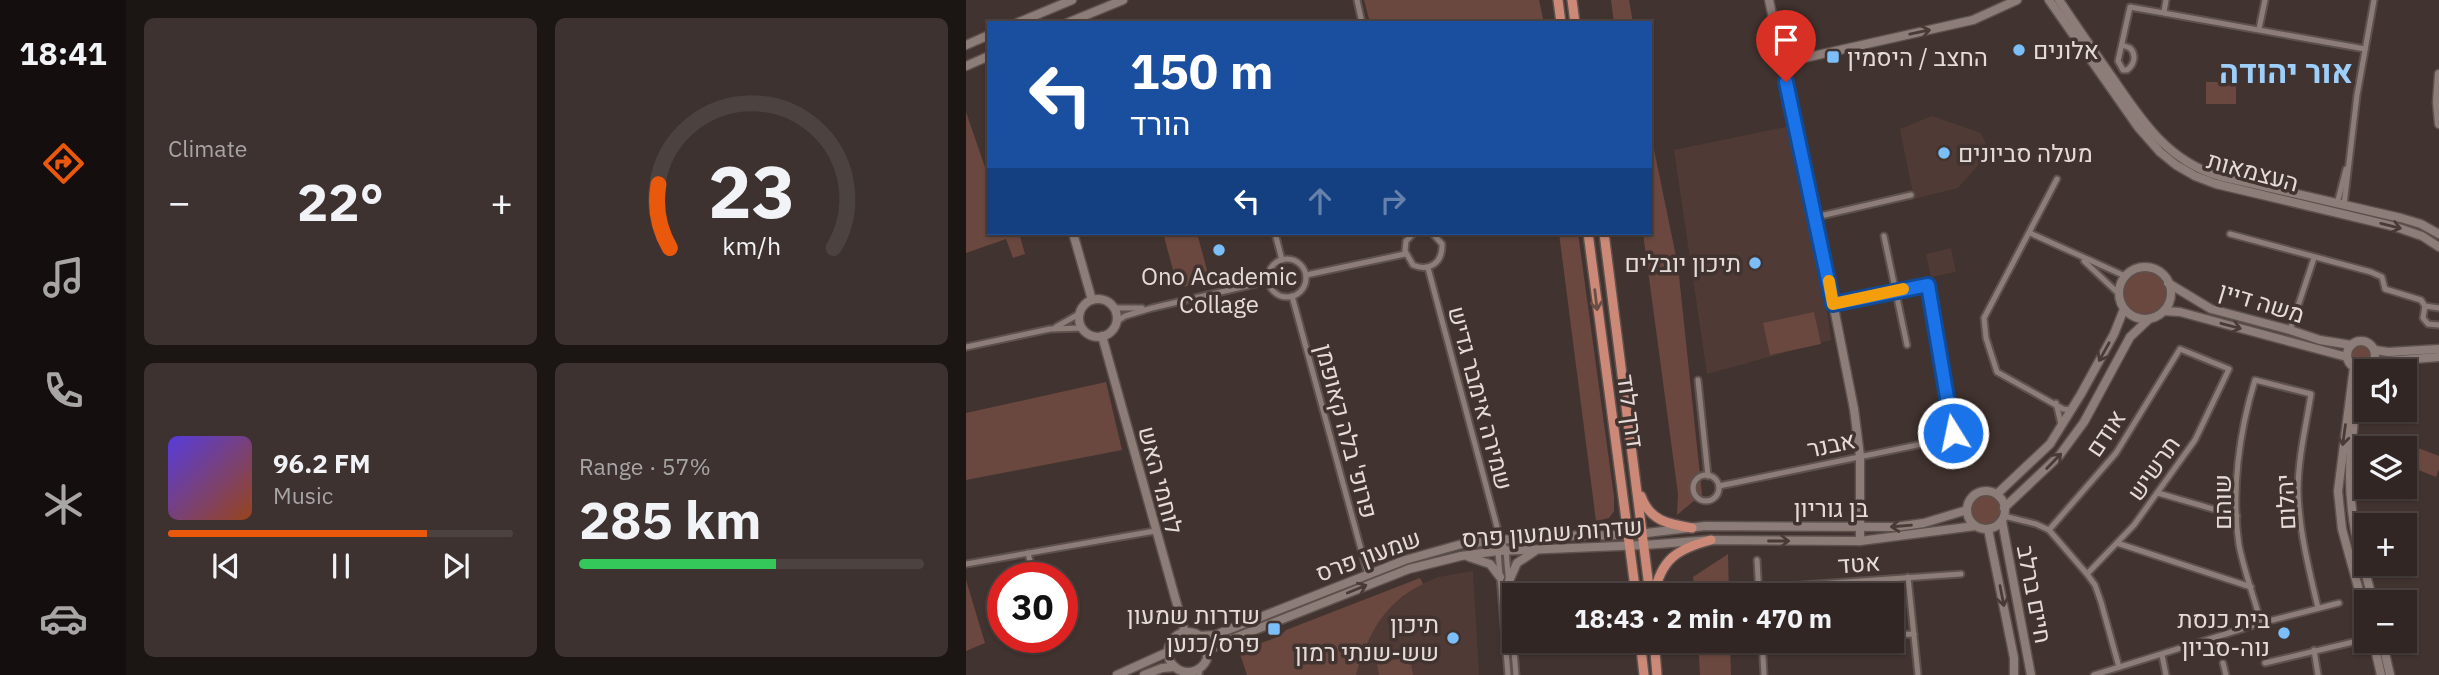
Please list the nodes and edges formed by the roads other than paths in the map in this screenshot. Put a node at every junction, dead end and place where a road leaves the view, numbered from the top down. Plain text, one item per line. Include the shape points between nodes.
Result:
1 (1072, 0) edge
2 (1123, 0) edge
3 (1357, 0) edge
4 (1558, 0) edge
5 (1572, 0) edge
6 (1769, 0) edge
7 (2017, 0) edge
8 (2049, 0) edge
9 (2059, 0) edge
10 (2166, 0) edge
11 (2265, 0) edge
12 (2374, 0) edge
13 (2164, 12) junction
14 (1022, 21) edge
15 (1072, 21) edge
16 (1362, 21) edge
17 (1561, 21) edge
18 (1575, 21) edge
19 (2259, 29) junction
20 (987, 36) edge
21 (966, 45) edge
22 (2122, 45) dead end
23 (2365, 49) junction
24 (987, 57) edge
25 (1782, 63) junction
26 (966, 66) edge
27 (2439, 74) edge
28 (2439, 124) edge
29 (2057, 179) dead end
30 (1911, 195) dead end
31 (2341, 204) junction
32 (2339, 214) junction
33 (1816, 217) junction
34 (2030, 233) junction
35 (2230, 234) dead end
36 (2439, 234) edge
37 (1074, 235) edge
38 (1276, 235) edge
39 (1412, 235) edge
40 (1434, 235) edge
41 (1588, 235) edge
42 (1604, 235) edge
43 (1884, 236) dead end
44 (2439, 247) edge
45 (1405, 254) junction
46 (2079, 256) junction
47 (2314, 258) junction
48 (1282, 260) junction
49 (1428, 268) junction
50 (1306, 275) junction
51 (2125, 276) junction
52 (1268, 281) junction
53 (2168, 283) junction
54 (1896, 291) junction
55 (2119, 294) junction
56 (1292, 296) junction
57 (1092, 300) junction
58 (1833, 304) junction
59 (2425, 306) junction
60 (1113, 308) junction
61 (1152, 308) junction
62 (2439, 308) edge
63 (2124, 309) junction
64 (2164, 311) junction
65 (1079, 314) junction
66 (2149, 319) junction
67 (1116, 322) junction
68 (2439, 325) edge
69 (1082, 328) junction
70 (1050, 329) junction
71 (2290, 330) junction
72 (1102, 336) junction
73 (1906, 345) dead end
74 (2351, 345) junction
75 (966, 347) edge
76 (2439, 349) edge
77 (2375, 350) junction
78 (2347, 357) junction
79 (2439, 357) edge
80 (2374, 359) edge
81 (2413, 359) edge
82 (2354, 367) joint
83 (2229, 369) joint
84 (1698, 380) dead end
85 (2311, 394) joint
86 (2056, 403) junction
87 (2072, 410) junction
88 (2355, 422) edge
89 (2062, 426) junction
90 (1860, 456) junction
91 (1708, 476) junction
92 (1636, 482) junction
93 (1718, 486) junction
94 (2158, 493) junction
95 (1997, 494) junction
96 (1967, 510) junction
97 (2003, 515) junction
98 (2238, 516) junction
99 (1975, 526) junction
100 (1860, 527) junction
101 (1692, 528) junction
102 (1988, 529) junction
103 (2049, 530) junction
104 (1155, 531) junction
105 (1643, 534) junction
106 (1630, 535) junction
107 (1600, 537) joint
108 (1500, 538) junction
109 (1711, 540) junction
110 (1860, 541) junction
111 (2117, 543) junction
112 (1644, 545) junction
113 (1631, 546) junction
114 (1542, 548) junction
115 (1502, 551) junction
116 (1028, 553) junction
117 (1463, 556) junction
118 (1757, 560) dead end
119 (1030, 562) edge
120 (966, 564) edge
121 (1961, 574) dead end
122 (2087, 574) junction
123 (1368, 575) junction
124 (1908, 577) junction
125 (1504, 579) junction
126 (1635, 583) edge
127 (1650, 583) edge
128 (1657, 583) edge
129 (1758, 583) edge
130 (1848, 583) edge
131 (2251, 587) junction
132 (2359, 590) edge
133 (2370, 590) edge
134 (2339, 603) dead end
135 (2318, 608) junction
136 (2261, 623) junction
137 (1185, 633) junction
138 (1904, 634) edge
139 (1914, 634) junction
140 (1199, 636) junction
141 (2354, 642) edge
142 (2314, 650) junction
143 (1168, 652) junction
144 (1641, 653) edge
145 (1655, 653) edge
146 (1763, 653) edge
147 (2376, 653) edge
148 (2385, 653) edge
149 (2162, 655) junction
150 (1207, 656) junction
151 (2224, 663) dead end
152 (2265, 663) dead end
153 (1175, 667) junction
154 (2119, 667) junction
155 (1200, 671) edge
156 (1186, 673) edge
157 (1117, 675) edge
158 (1144, 675) edge
159 (1508, 675) edge
160 (1516, 675) edge
161 (1644, 675) edge
162 (1657, 675) edge
163 (1764, 675) edge
164 (1918, 675) edge
165 (2014, 675) edge
166 (2031, 675) edge
167 (2094, 675) edge
168 (2166, 675) edge
169 (2226, 675) edge
170 (2318, 675) edge
171 (2381, 675) edge
172 (2390, 675) edge

1 - 14 street
2 - 15 street
3 - 16 street
4 - 17 main road
5 - 18 main road
6 - 25 street
25 -> 7 street via 1973,20
8 - 32 street, העצמאות via 2133,121 2172,162 2216,184
9 - 31 street, העצמאות via 2145,125 2179,157 2209,173
10 - 13 street
11 - 19 street
12 - 23 street
13 - 19 street
13 - 22 street via 2130,7
19 - 23 street
20 - 21 street
23 - 31 street
24 - 26 street
25 - 33 street
27 - 28 street
29 - 34 street
30 - 33 street
31 - 32 street
31 - 36 street, העצמאות via 2402,218
32 -> 44 street, העצמאות via 2406,230
33 - 58 street
34 - 46 street
34 - 86 street via 1986,310 1986,338 1997,372
35 - 47 street
37 - 57 street
38 - 48 street
39 - 45 street via 1406,241
40 - 49 street via 1442,250 1438,261
41 -> 106 main road, דרך לוד
42 - 92 main road, דרך לוד
43 - 54 street
45 - 49 street via 1413,265
45 - 50 street
46 - 51 street
46 - 55 street
47 - 59 street via 2371,272 2382,277 2385,289 2421,300
47 - 71 street
48 - 50 street via 1297,262
48 - 52 street via 1273,265
49 - 108 street, שמירה אימבר גדיש
50 - 56 street via 1301,291
51 - 53 street via 2136,269 2152,268
51 - 55 street
52 - 56 street via 1277,294
52 - 61 street
53 - 64 street via 2171,295
53 - 71 street, משה דיין via 2211,309
54 - 58 street
54 - 73 street
54 - 90 street, אבנר via 1928,285 1953,433 1951,438
55 - 63 street
56 - 123 street, פרופ' בלה קאופמן
57 - 60 street via 1102,300
57 - 65 street
58 - 90 street
59 - 62 street
59 - 68 street via 2423,318
60 - 61 street
60 - 67 street
61 - 67 street
63 - 66 street via 2132,316
63 -> 87 street
64 - 66 street
64 -> 78 street, משה דיין
65 - 69 street
65 - 70 street
97 -> 66 street via 2059,456 2084,422 2130,337
67 - 72 street
69 - 70 street
69 - 72 street
70 - 75 street
71 - 74 street, משה דיין
72 - 104 street, לוחמי האש
74 - 77 street via 2365,340
74 - 78 street
76 - 77 street
77 - 80 street
78 - 82 street
79 - 81 street
82 -> 132 street via 2338,491 2342,529
83 - 94 street, תרשיש via 2195,440
83 - 103 street, אודם via 2179,349 2116,453
84 - 91 street
85 - 98 street, שוהם via 2255,380 2239,457
85 - 135 street, יהלום via 2298,490
86 - 87 street
86 - 89 street
87 - 89 street
88 - 133 street via 2350,464 2353,519
89 - 95 street via 2050,444
90 - 93 street, אבנר
90 - 100 street
91 - 93 street
91 - 93 street via 1695,482 1696,497 1711,500
92 - 101 main road via 1653,516
92 - 105 main road, דרך לוד
94 - 98 street
94 - 111 street, תרשיש
95 - 96 street via 1975,495
95 - 97 street
96 - 99 street
96 -> 100 street, בן גוריון via 1924,523
97 - 102 street
97 - 103 street
97 - 166 street, חיים ברלב
98 - 131 street, שוהם via 2239,546
99 - 102 street
99 - 110 street, שדרות שמעון פרס
100 - 101 street, בן גוריון
100 - 110 street
101 - 105 street, שדרות שמעון פרס
102 -> 165 street, חיים ברלב
103 - 122 street
104 - 116 street
104 - 137 street, לוחמי האש
105 - 106 street, שדרות שמעון פרס
105 - 112 main road, דרך לוד
106 - 107 street, שדרות שמעון פרס
106 - 113 main road, דרך לוד
107 - 108 street, שמעון פרס
108 - 115 street
108 - 123 street, שמעון פרס via 1423,554
109 -> 110 street, שדרות שמעון פרס
109 - 112 street, שדרות שמעון פרס
109 - 128 main road via 1670,558
111 - 122 street, תרשיש
111 - 131 street
112 - 113 street, שדרות שמעון פרס
112 - 127 main road, דרך לוד
113 - 114 street, שדרות שמעון פרס
113 - 126 main road, דרך לוד
114 - 115 street, שדרות שמעון פרס
114 - 125 street via 1517,562
115 - 117 street, שדרות שמעון פרס
115 - 125 street
116 - 119 street
116 - 120 street
117 - 125 street via 1484,560
150 -> 117 street, שדרות שמעון פרס via 1222,643 1378,581
118 - 129 street
121 - 124 street, אטד
122 - 154 street via 2101,602
123 - 140 street, שמעון פרס via 1222,633
124 - 130 street, אטד
124 - 139 street
125 - 159 street
125 - 160 street
131 - 136 street, שוהם
134 - 135 street
135 - 136 street
136 - 149 street
137 - 140 street
137 - 143 street via 1175,638
138 - 139 street
139 - 164 street
140 - 150 street
141 - 142 street
142 - 152 street
142 - 170 street
143 - 153 street
143 - 157 street
144 - 161 main road
145 - 162 main road
146 - 163 street
147 - 171 street
148 - 172 street
149 - 154 street
149 - 168 street
150 - 155 street
151 - 169 street
153 - 156 street
153 - 158 street
154 - 167 street
155 - 156 street

